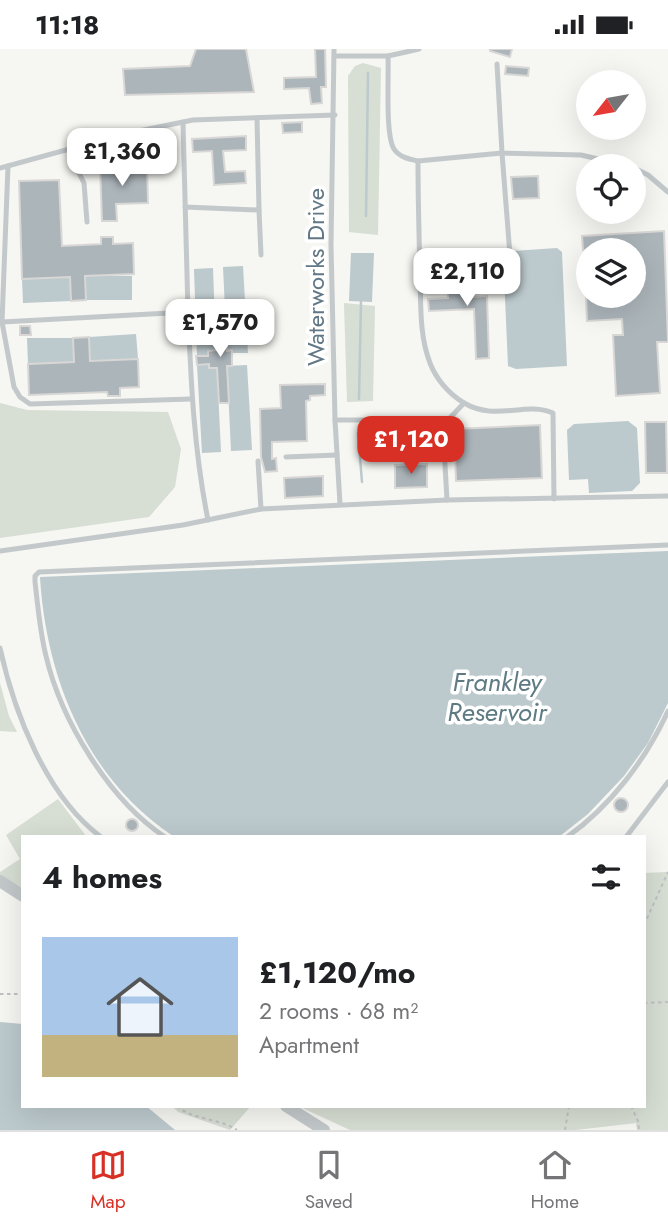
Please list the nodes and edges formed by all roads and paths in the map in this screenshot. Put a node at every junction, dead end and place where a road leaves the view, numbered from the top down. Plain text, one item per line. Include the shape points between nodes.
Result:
1 (419, 49) edge
2 (335, 53) edge
3 (388, 56) junction
4 (497, 64) dead end
5 (335, 115) junction
6 (257, 118) junction
7 (183, 122) junction
8 (72, 148) junction
9 (502, 153) junction
10 (576, 155) edge
11 (418, 161) junction
12 (8, 166) junction
13 (0, 168) edge
14 (646, 174) edge
15 (668, 192) edge
16 (185, 207) junction
17 (259, 210) junction
18 (87, 222) dead end
19 (261, 255) dead end
20 (511, 268) dead end
21 (188, 312) junction
22 (2, 322) junction
23 (191, 399) junction
24 (464, 403) junction
25 (335, 420) junction
26 (337, 455) junction
27 (286, 457) dead end
28 (443, 458) junction
29 (258, 461) dead end
30 (668, 496) edge
31 (554, 499) junction
32 (447, 500) junction
33 (340, 504) junction
34 (261, 509) junction
35 (208, 520) junction
36 (668, 545) edge
37 (0, 551) edge
38 (0, 648) edge
39 (668, 711) edge
40 (668, 782) edge
41 (157, 831) junction
42 (99, 835) edge
43 (152, 835) edge
44 (162, 835) edge
45 (569, 835) edge
46 (628, 835) edge
47 (668, 871) edge
48 (0, 881) edge
49 (21, 894) edge
50 (646, 920) edge
51 (21, 994) edge
52 (0, 995) edge
53 (668, 1002) edge
54 (646, 1003) edge
55 (179, 1108) edge
56 (289, 1108) edge
57 (569, 1108) edge
58 (632, 1108) edge
59 (237, 1130) edge
60 (324, 1130) edge
61 (565, 1130) edge
62 (639, 1130) edge

1 - 3 lane
2 - 3 lane
2 - 5 lane, Waterworks Drive
3 - 11 lane via 389,136 394,150
4 - 9 lane
5 - 6 lane
5 - 25 lane, Waterworks Drive via 331,245
6 - 7 lane
6 - 17 lane
7 - 8 lane
7 - 16 lane
8 - 12 lane
8 - 18 lane via 84,183
9 - 10 lane
9 - 11 lane
9 - 20 lane
11 - 24 lane via 425,348 444,387
12 - 13 lane
12 - 22 lane
14 - 15 lane
16 - 17 lane
16 - 21 lane
17 - 19 lane
21 - 22 lane
21 - 23 lane
22 - 23 lane via 14,387 30,404
23 - 35 lane
24 - 28 lane via 443,430
24 - 31 lane via 486,412 544,409 552,413
25 - 26 lane, Waterworks Drive
25 - 28 lane via 377,420 386,459
26 - 27 lane
26 - 33 lane, Waterworks Drive
28 - 32 lane
29 - 34 lane
30 - 31 lane
31 - 32 lane
32 - 33 lane
33 - 34 lane
34 - 35 lane
35 - 37 lane
36 - 41 lane via 39,572 35,582 42,638 61,702 104,776
38 - 42 lane via 20,719 39,757 67,801
39 - 45 lane via 655,738 619,788
40 - 46 lane
41 - 43 lane
41 - 44 lane
47 - 50 path
48 - 49 street
51 - 52 path
53 - 54 path
55 - 59 path
56 - 60 street
57 - 61 path
58 - 62 path

